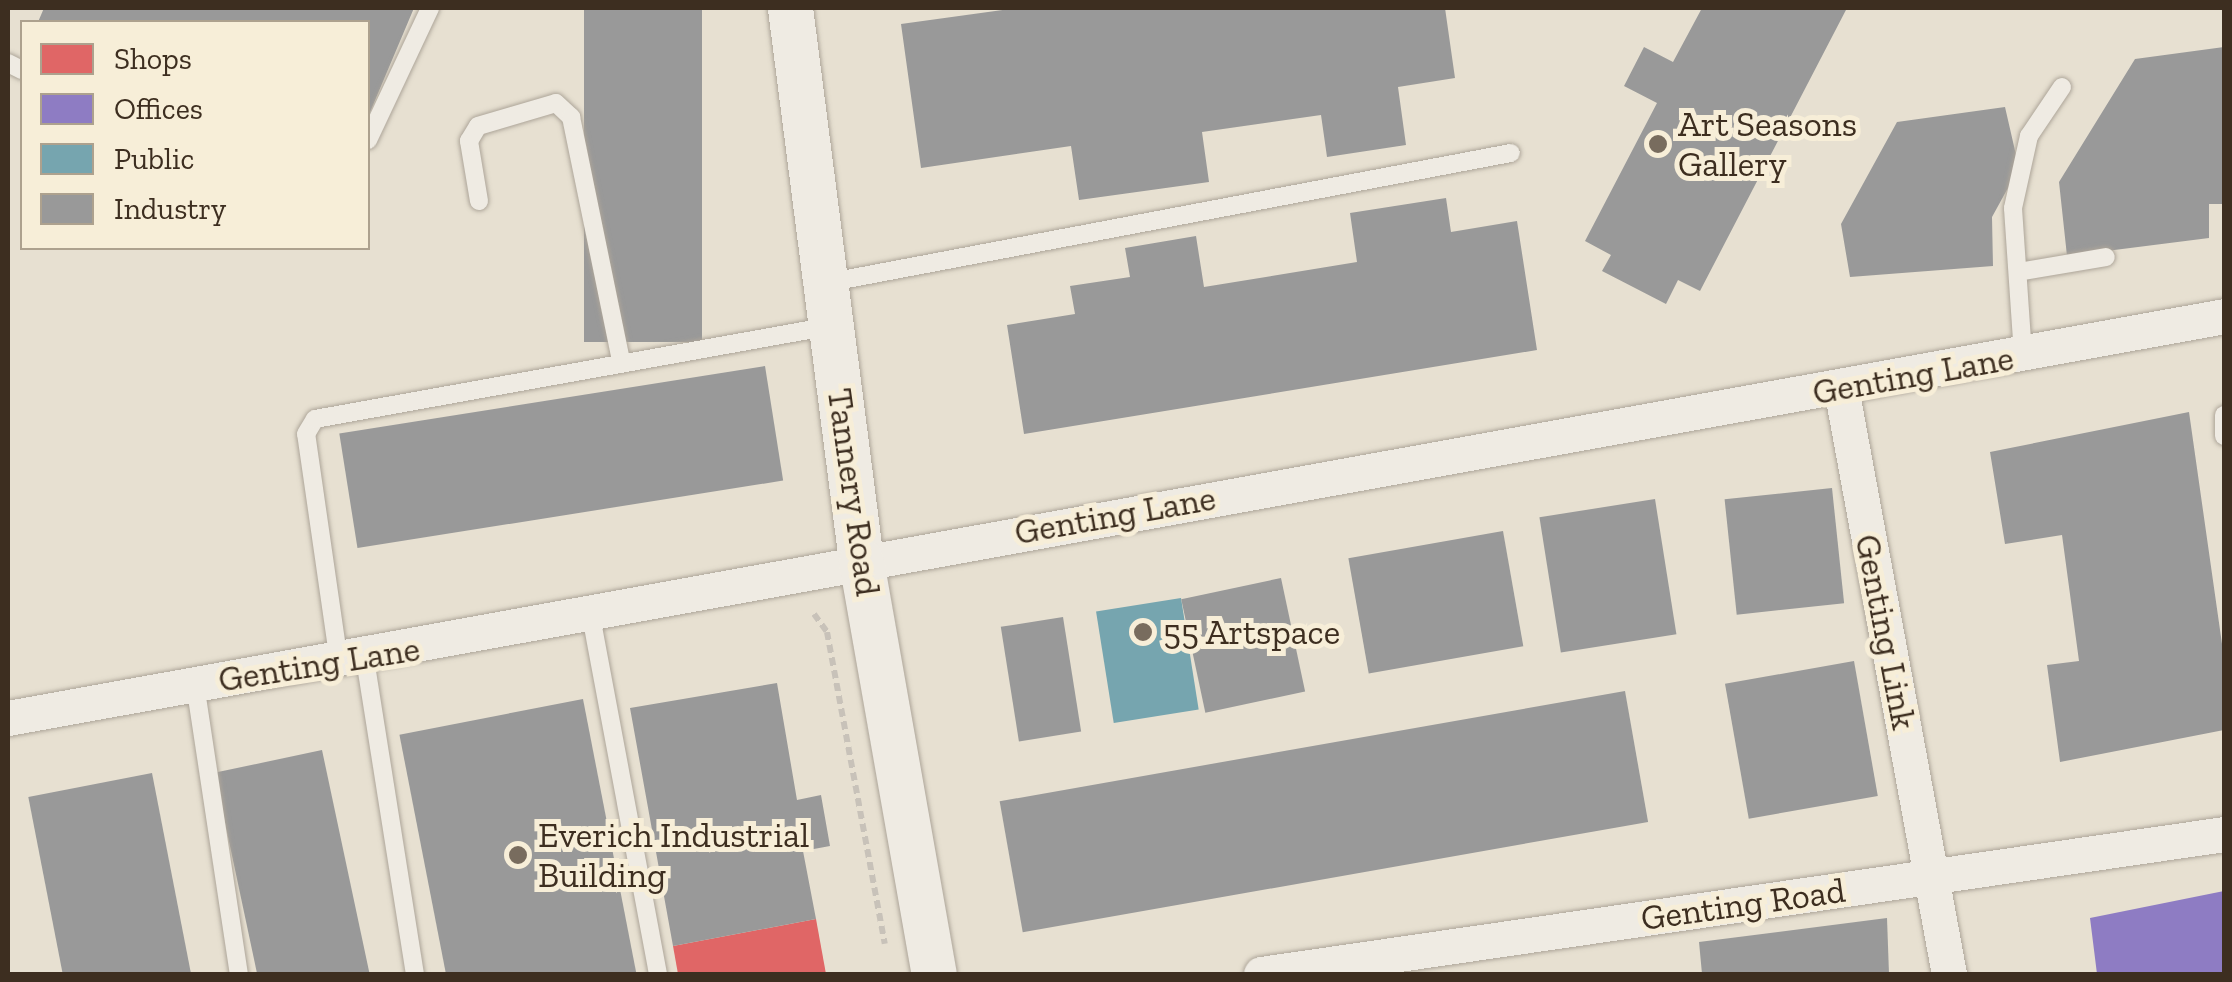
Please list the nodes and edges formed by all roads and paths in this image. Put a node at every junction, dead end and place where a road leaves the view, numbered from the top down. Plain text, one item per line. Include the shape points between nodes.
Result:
1 (430, 8) edge
2 (790, 8) edge
3 (2062, 87) dead end
4 (370, 136) edge
5 (1511, 152) dead end
6 (480, 201) dead end
7 (2106, 258) dead end
8 (2018, 272) junction
9 (828, 304) junction
10 (2224, 316) edge
11 (2023, 355) junction
12 (621, 360) junction
13 (1840, 388) junction
14 (2224, 415) edge
15 (2224, 436) edge
16 (861, 560) junction
17 (814, 614) dead end
18 (591, 616) junction
19 (352, 661) junction
20 (195, 684) junction
21 (8, 718) edge
22 (2224, 834) edge
23 (1932, 876) junction
24 (888, 956) dead end
25 (1408, 964) edge
26 (239, 974) edge
27 (415, 974) edge
28 (658, 974) edge
29 (934, 974) edge
30 (1261, 974) edge
31 (1948, 974) edge

1 - 4 lane
2 - 9 street, Tannery Road
3 - 8 lane via 2026,144 2013,208
5 - 9 lane
6 - 12 lane via 469,140 478,126 556,103 571,117
7 - 8 lane
8 - 11 lane
9 - 12 lane
9 - 16 street, Tannery Road
10 - 11 street, Genting Lane
11 - 13 street, Genting Lane
12 - 19 lane via 315,418 306,434
13 - 16 street, Genting Lane
13 - 23 street, Genting Link
14 - 15 lane
16 - 18 street, Genting Lane
16 - 29 street, Tannery Road
17 - 24 path via 827,632
18 - 19 street, Genting Lane
18 - 28 lane
19 - 20 street, Genting Lane
19 - 27 lane
20 - 21 street, Genting Lane
20 - 26 lane
22 - 23 street, Genting Road
23 - 25 street, Genting Road
23 - 31 street, Genting Link
25 - 30 street, Genting Road

